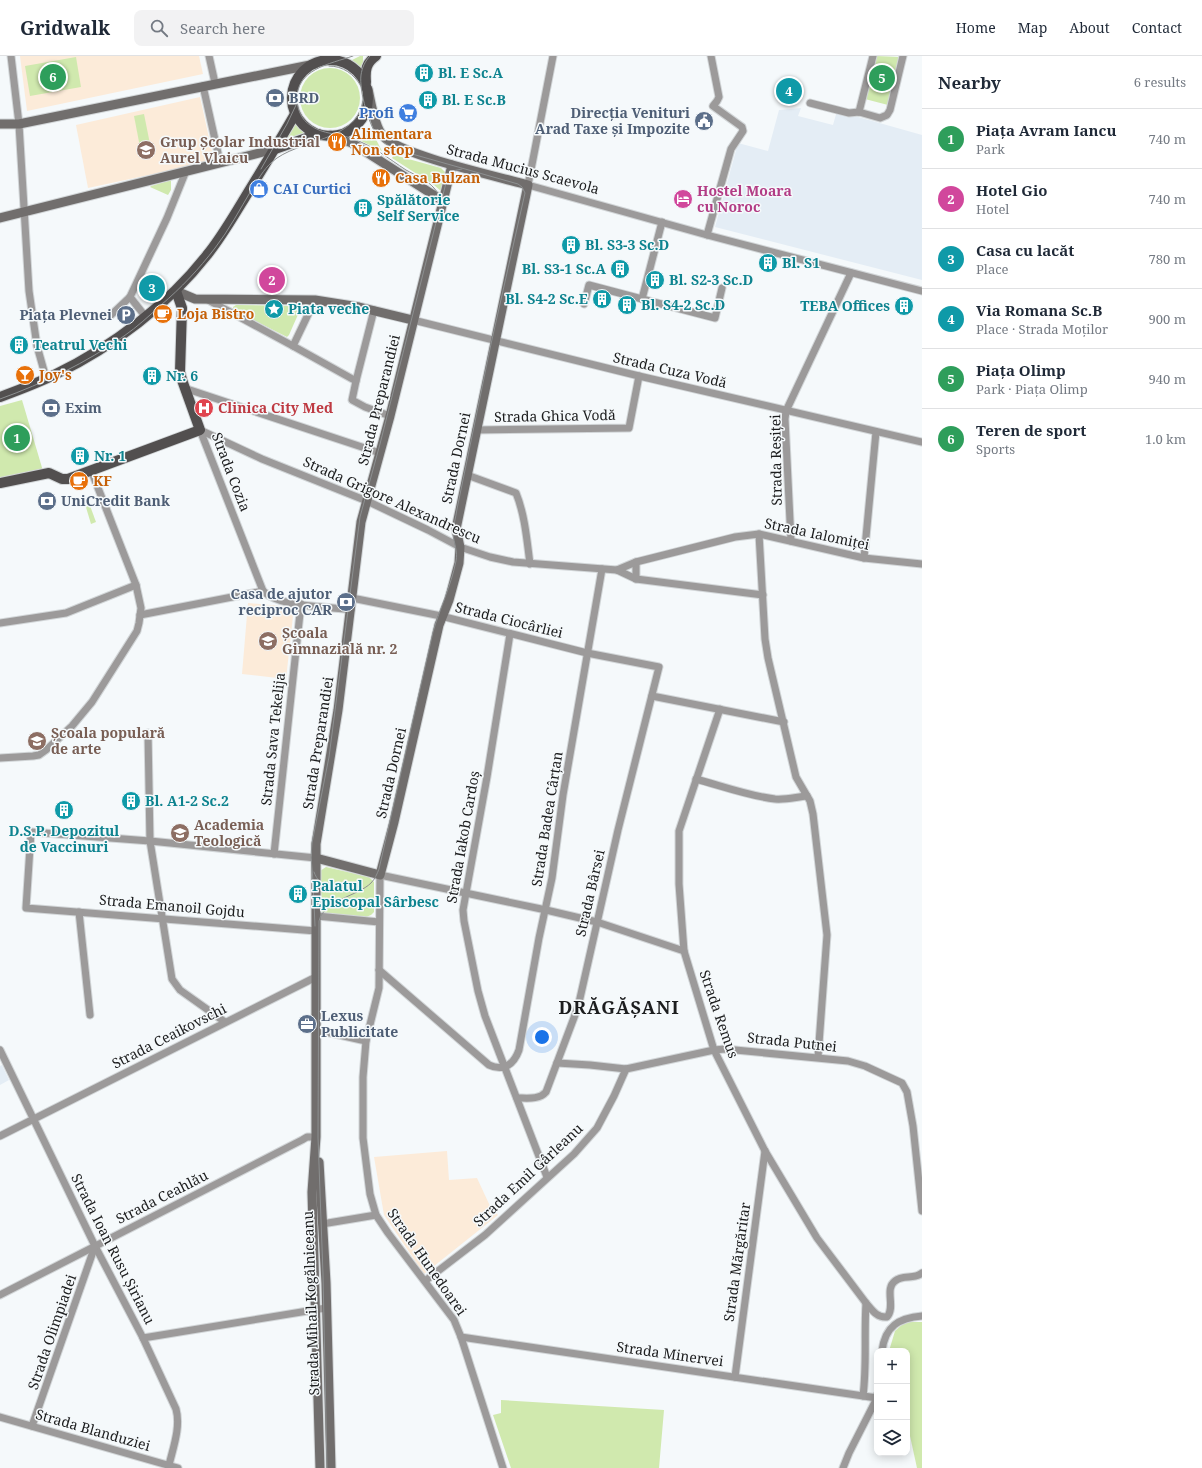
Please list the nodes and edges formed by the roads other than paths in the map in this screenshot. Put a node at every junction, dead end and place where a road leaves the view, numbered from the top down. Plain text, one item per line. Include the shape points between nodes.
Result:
1 (11, 56) edge
2 (209, 56) edge
3 (365, 56) edge
4 (376, 56) edge
5 (553, 56) edge
6 (711, 56) edge
7 (873, 56) edge
8 (903, 56) edge
9 (336, 58) edge
10 (315, 64) junction
11 (366, 68) junction
12 (215, 83) junction
13 (367, 85) junction
14 (203, 86) junction
15 (810, 103) dead end
16 (859, 112) junction
17 (295, 114) junction
18 (0, 124) edge
19 (18, 124) junction
20 (318, 134) junction
21 (330, 135) junction
22 (275, 149) junction
23 (220, 162) junction
24 (452, 164) junction
25 (186, 171) junction
26 (528, 185) junction
27 (443, 201) junction
28 (24, 212) junction
29 (0, 218) edge
30 (662, 222) junction
31 (707, 235) junction
32 (851, 273) junction
33 (722, 288) dead end
34 (176, 290) junction
35 (922, 291) edge
36 (130, 298) junction
37 (206, 299) junction
38 (642, 299) junction
39 (315, 300) junction
40 (584, 304) dead end
41 (374, 310) junction
42 (110, 315) dead end
43 (145, 316) junction
44 (413, 320) junction
45 (495, 341) junction
46 (293, 346) junction
47 (639, 376) junction
48 (46, 378) junction
49 (356, 381) junction
50 (184, 388) junction
51 (0, 397) edge
52 (786, 411) junction
53 (390, 416) junction
54 (200, 430) junction
55 (476, 430) junction
56 (876, 432) junction
57 (922, 442) edge
58 (380, 453) junction
59 (91, 470) junction
60 (467, 475) junction
61 (0, 483) edge
62 (367, 501) junction
63 (759, 534) junction
64 (791, 541) junction
65 (460, 547) junction
66 (864, 558) junction
67 (636, 562) junction
68 (530, 564) junction
69 (922, 564) edge
70 (602, 569) junction
71 (616, 570) junction
72 (636, 578) junction
73 (136, 585) junction
74 (263, 591) junction
75 (763, 595) junction
76 (352, 598) junction
77 (301, 604) junction
78 (350, 610) junction
79 (140, 615) junction
80 (441, 616) junction
81 (0, 623) edge
82 (510, 634) junction
83 (587, 653) junction
84 (659, 667) joint
85 (652, 696) junction
86 (720, 708) junction
87 (784, 722) junction
88 (148, 733) dead end
89 (0, 758) edge
90 (696, 779) junction
91 (807, 796) junction
92 (150, 841) junction
93 (274, 854) junction
94 (316, 858) junction
95 (380, 875) junction
96 (466, 893) junction
97 (546, 910) junction
98 (79, 912) junction
99 (317, 916) junction
100 (162, 919) junction
101 (379, 922) junction
102 (597, 922) junction
103 (316, 930) junction
104 (684, 951) junction
105 (379, 970) junction
106 (316, 977) junction
107 (90, 1015) dead end
108 (225, 1022) junction
109 (317, 1030) junction
110 (366, 1042) junction
111 (0, 1050) edge
112 (714, 1050) junction
113 (818, 1058) junction
114 (557, 1063) junction
115 (505, 1067) junction
116 (626, 1069) junction
117 (517, 1098) junction
118 (34, 1118) junction
119 (0, 1136) edge
120 (316, 1137) junction
121 (766, 1151) junction
122 (547, 1177) junction
123 (922, 1211) edge
124 (376, 1215) junction
125 (322, 1224) junction
126 (95, 1246) junction
127 (922, 1273) edge
128 (425, 1281) junction
129 (0, 1295) edge
130 (866, 1303) junction
131 (326, 1308) junction
132 (316, 1310) junction
133 (922, 1316) edge
134 (461, 1337) junction
135 (143, 1338) junction
136 (883, 1348) edge
137 (735, 1377) junction
138 (863, 1396) junction
139 (874, 1398) edge
140 (874, 1404) edge
141 (0, 1417) edge
142 (32, 1426) junction
143 (169, 1465) junction
144 (178, 1468) edge
145 (320, 1468) edge
146 (330, 1468) edge
147 (503, 1468) edge
148 (843, 1468) edge

1 - 19 street
2 - 12 street
3 - 11 street
4 - 11 main road
5 - 26 street
6 - 31 street via 719,96 713,106 742,127 743,131 731,149
7 - 16 street
8 - 16 street via 890,110 880,118
9 - 10 main road
9 - 13 main road via 357,69
10 - 12 main road
10 - 17 main road via 305,71 295,84
11 - 13 main road
12 - 14 main road
13 - 21 main road via 367,107 359,122 350,130
13 - 24 main road, Strada Mucius Scaevola via 383,137 422,156
14 - 19 main road
14 - 23 street
15 - 16 street via 850,113
17 - 20 main road via 302,124
17 - 22 main road
18 - 19 main road
19 - 28 street
20 - 21 main road
20 - 22 main road
21 - 27 main road via 352,143
22 - 23 main road
22 - 34 main road via 216,244
23 - 25 main road
24 - 26 main road, Strada Mucius Scaevola
24 - 27 main road, Strada Preparandiei
25 - 28 main road
25 - 36 street
26 - 30 street, Strada Mucius Scaevola
26 - 45 main road, Strada Dornei
27 - 44 main road, Strada Preparandiei
28 - 29 main road
28 - 48 street via 31,310
30 - 31 street, Strada Mucius Scaevola
30 - 38 street
31 - 32 street, Strada Mucius Scaevola
32 - 35 street, Strada Mucius Scaevola
32 - 52 street, Strada Reșiței
33 - 38 street via 715,318
34 - 37 main road via 194,298
34 - 43 main road
34 - 50 main road, Strada Cozia via 182,308 180,372
36 - 42 street
36 - 43 street
37 - 39 main road
37 - 46 street
38 - 40 street via 589,285
39 - 41 main road
39 - 46 street
41 - 44 main road
41 - 49 street
43 - 48 main road via 115,340 72,366
44 - 45 street, Strada Cuza Vodă
44 - 53 main road, Strada Preparandiei
45 - 47 street, Strada Cuza Vodă
45 - 55 main road, Strada Dornei
46 - 49 street
47 - 52 street, Strada Cuza Vodă
47 - 55 street, Strada Ghica Vodă via 629,428
48 - 51 main road
49 - 53 street via 352,400
50 - 54 main road, Strada Cozia
50 - 58 street
52 - 56 street, Strada Cuza Vodă
52 - 64 street, Strada Reșiței
53 - 58 main road, Strada Preparandiei
54 - 59 main road
54 - 62 street, Strada Grigore Alexandrescu via 262,459
54 - 74 street, Strada Cozia
55 - 60 main road, Strada Dornei
56 - 57 street, Strada Cuza Vodă
56 - 66 street
58 - 62 main road, Strada Preparandiei
59 - 61 main road via 65,479 48,473
59 - 73 street
60 - 65 main road, Strada Dornei via 456,529
60 - 68 street via 516,493 520,502
62 - 65 street, Strada Grigore Alexandrescu
62 - 76 main road, Strada Preparandiei via 361,522
63 - 64 street, Strada Ialomiței
63 - 67 street, Strada Ialomiței via 735,537
63 - 75 street
64 - 66 street, Strada Ialomiței
65 - 68 street, Strada Grigore Alexandrescu via 490,557
65 - 80 main road, Strada Dornei via 455,581
66 - 69 street, Strada Ialomiței
67 - 71 street, Strada Ialomiței
67 - 72 street
68 - 70 street, Strada Grigore Alexandrescu
70 - 71 street, Strada Grigore Alexandrescu
70 - 83 street, Strada Badea Cârțan
71 - 72 street, Strada Grigore Alexandrescu
72 - 75 street, Strada Grigore Alexandrescu
73 - 79 street
73 - 81 street via 66,613
74 - 77 street via 276,599
74 - 79 street
75 - 87 street via 768,658
76 - 78 main road, Strada Preparandiei
76 - 80 street, Strada Ciocârliei
77 - 78 street
77 - 93 street, Strada Sava Tekelija
78 - 94 main road, Strada Preparandiei
79 - 89 street via 137,631 92,702 72,726 39,755
80 - 82 street, Strada Ciocârliei
80 - 95 main road, Strada Dornei
82 - 83 street, Strada Ciocârliei
82 - 96 street, Strada Iakob Cardoș
83 - 84 street, Strada Ciocârliei
83 - 97 street, Strada Badea Cârțan
84 - 85 street, Strada Bârsei
85 - 86 street
85 - 102 street, Strada Bârsei
86 - 87 street
86 - 90 street, Strada Remus
87 - 91 street via 796,777
88 - 92 street
90 - 91 street via 776,799
90 - 104 street, Strada Remus via 679,831 679,884
91 - 113 street via 814,814 827,935
92 - 93 street
92 - 98 street, Strada Emanoil Gojdu via 31,832 26,908
92 - 100 street
93 - 94 street
94 - 95 main road
94 - 99 main road, Strada Mihail Kogălniceanu
95 - 96 street
95 - 101 street, Strada Hunedoarei
96 - 97 street
96 - 115 street, Strada Iakob Cardoș via 464,921 477,984 485,1016
97 - 102 street
97 - 115 street, Strada Badea Cârțan via 520,1050 516,1058
98 - 100 street, Strada Emanoil Gojdu
98 - 107 street
99 - 101 street
99 - 103 main road, Strada Mihail Kogălniceanu
100 - 103 street, Strada Emanoil Gojdu
100 - 108 street via 175,985
101 - 105 street, Strada Hunedoarei
102 - 104 street
102 - 114 street, Strada Bârsei via 578,1007
103 - 106 main road, Strada Mihail Kogălniceanu
104 - 112 street, Strada Remus
105 - 110 street, Strada Hunedoarei via 377,998
105 - 115 street via 489,1065
106 - 108 street, Strada Ceaikovschi
106 - 109 main road, Strada Mihail Kogălniceanu
108 - 118 street, Strada Ceaikovschi
109 - 110 street
109 - 120 main road, Strada Mihail Kogălniceanu
110 - 124 street, Strada Hunedoarei via 363,1138 370,1194
111 - 118 street, Strada Ioan Rusu Șirianu
112 - 113 street, Strada Putnei via 742,1050
112 - 116 street, Strada Putnei
112 - 121 street, Strada Remus
113 - 123 street, Strada Putnei via 848,1061 865,1066 902,1083 907,1092 914,1126
114 - 116 street, Strada Putnei
114 - 117 street, Strada Bârsei via 543,1096
115 - 117 street, Strada Iakob Cardoș
116 - 122 street, Strada Emil Gârleanu via 597,1128 574,1154
117 - 122 street, Strada Iakob Cardoș
118 - 119 street, Strada Ceaikovschi
118 - 126 street, Strada Ioan Rusu Șirianu
120 - 125 main road, Strada Mihail Kogălniceanu
120 - 126 street, Strada Ceahlău via 308,1137
120 - 132 main road, Strada Mihail Kogălniceanu via 312,1192
121 - 130 street, Strada Remus via 817,1238
121 - 137 street, Strada Mărgăritar
122 - 128 street, Strada Emil Gârleanu via 485,1234
124 - 125 street
124 - 128 street, Strada Hunedoarei
125 - 131 main road, Strada Mihail Kogălniceanu
126 - 129 street, Strada Ceahlău
126 - 135 street, Strada Ioan Rusu Șirianu
126 - 142 street, Strada Olimpiadei
127 - 130 street, Strada Remus via 894,1281 890,1289 891,1311 887,1317 877,1315
128 - 134 street, Strada Hunedoarei via 454,1320
130 - 138 street
131 - 132 street
131 - 146 main road, Strada Mihail Kogălniceanu
132 - 135 street
132 - 145 main road, Strada Mihail Kogălniceanu
133 - 136 street via 896,1323 885,1339
134 - 137 street, Strada Minervei
134 - 147 street, Strada Hunedoarei
135 - 143 street, Strada Ioan Rusu Șirianu via 178,1417
137 - 138 street, Strada Minervei
138 - 139 street, Strada Minervei
140 - 148 street
141 - 142 street, Strada Blanduziei
142 - 143 street, Strada Blanduziei
143 - 144 street, Strada Blanduziei

